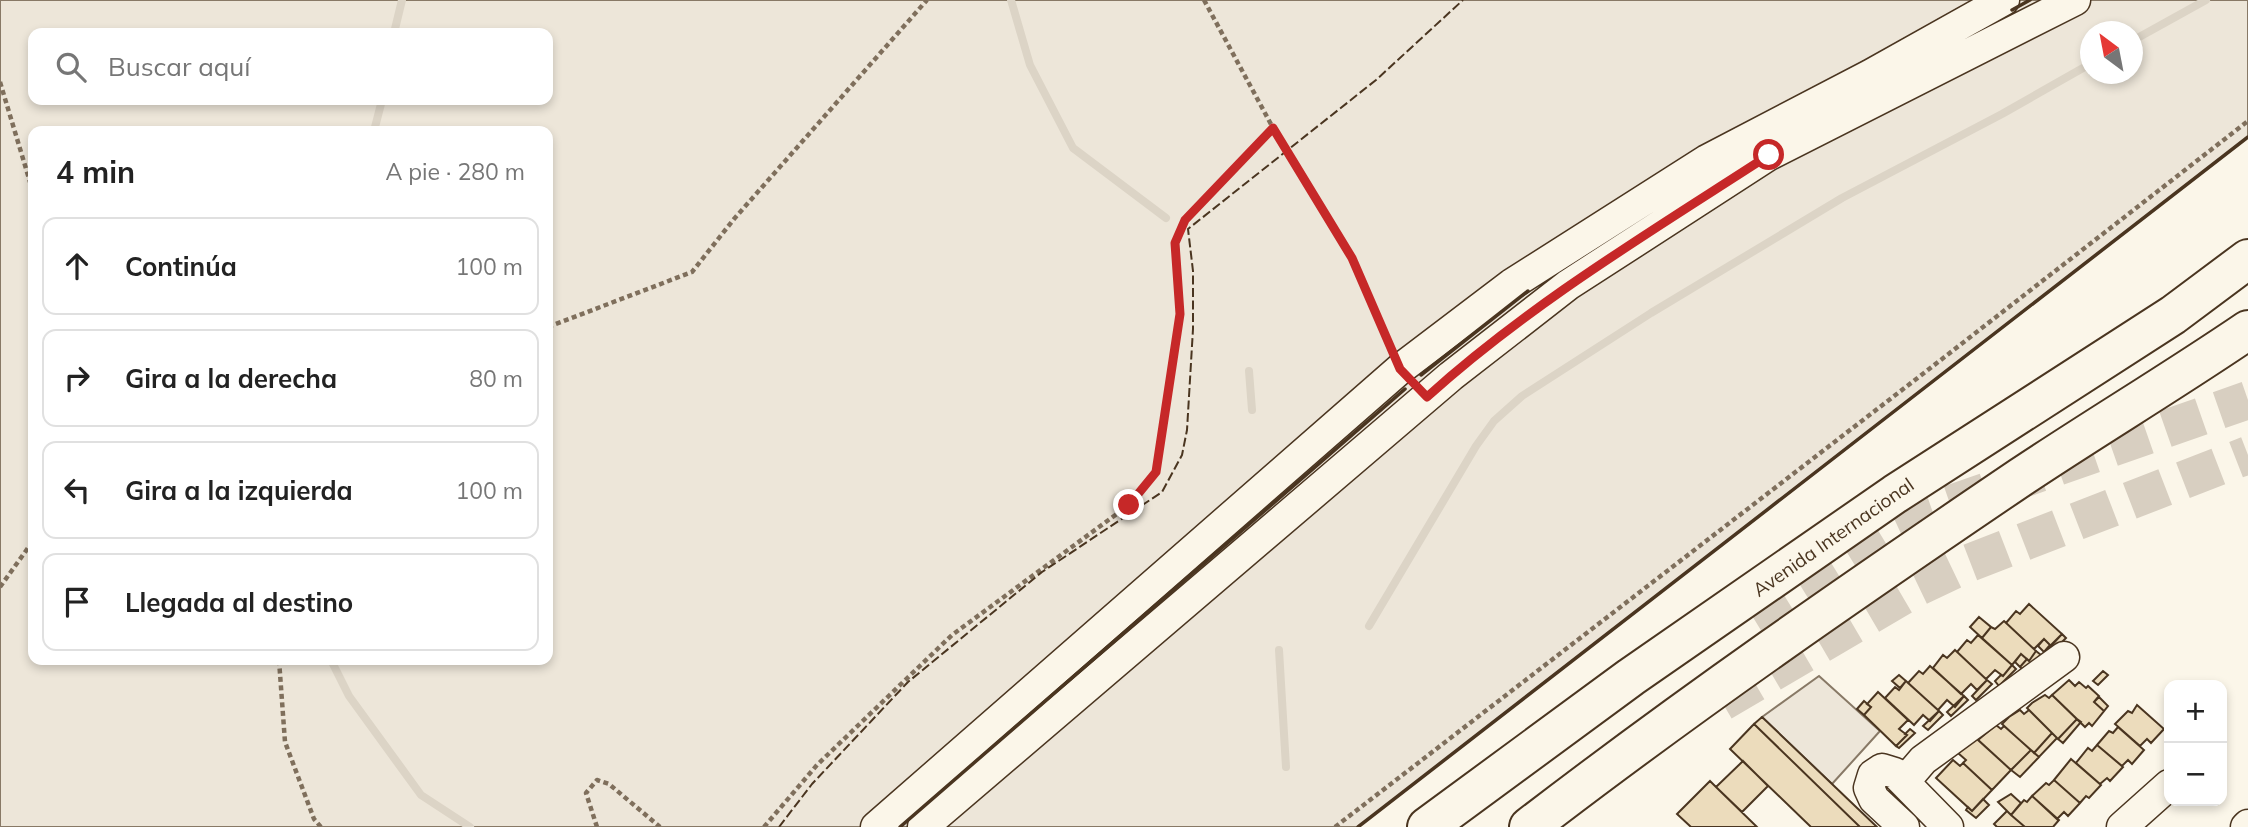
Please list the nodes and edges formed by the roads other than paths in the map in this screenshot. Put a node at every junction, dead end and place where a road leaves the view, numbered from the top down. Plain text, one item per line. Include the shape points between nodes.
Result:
1 (2004, 0) edge
2 (2075, 0) edge
3 (2248, 259) edge
4 (2248, 330) edge
5 (1400, 369) junction
6 (1427, 397) junction
7 (2064, 657) dead end
8 (1905, 781) junction
9 (2164, 789) edge
10 (876, 827) edge
11 (923, 827) edge
12 (1427, 827) edge
13 (1530, 827) edge
14 (1904, 827) edge
15 (1948, 827) edge
16 (2122, 827) edge

1 - 5 street via 1707,160 1512,284
2 - 6 street via 1769,155 1568,285
3 - 12 highway, Avenida Internacional via 2173,315 1883,502 1631,677
4 - 13 highway via 1753,660
5 - 6 street
5 - 10 street
6 - 11 street
7 - 8 street via 1923,760
8 - 14 street via 1882,769 1873,775 1869,788 1874,799
8 - 15 street
9 - 16 street

